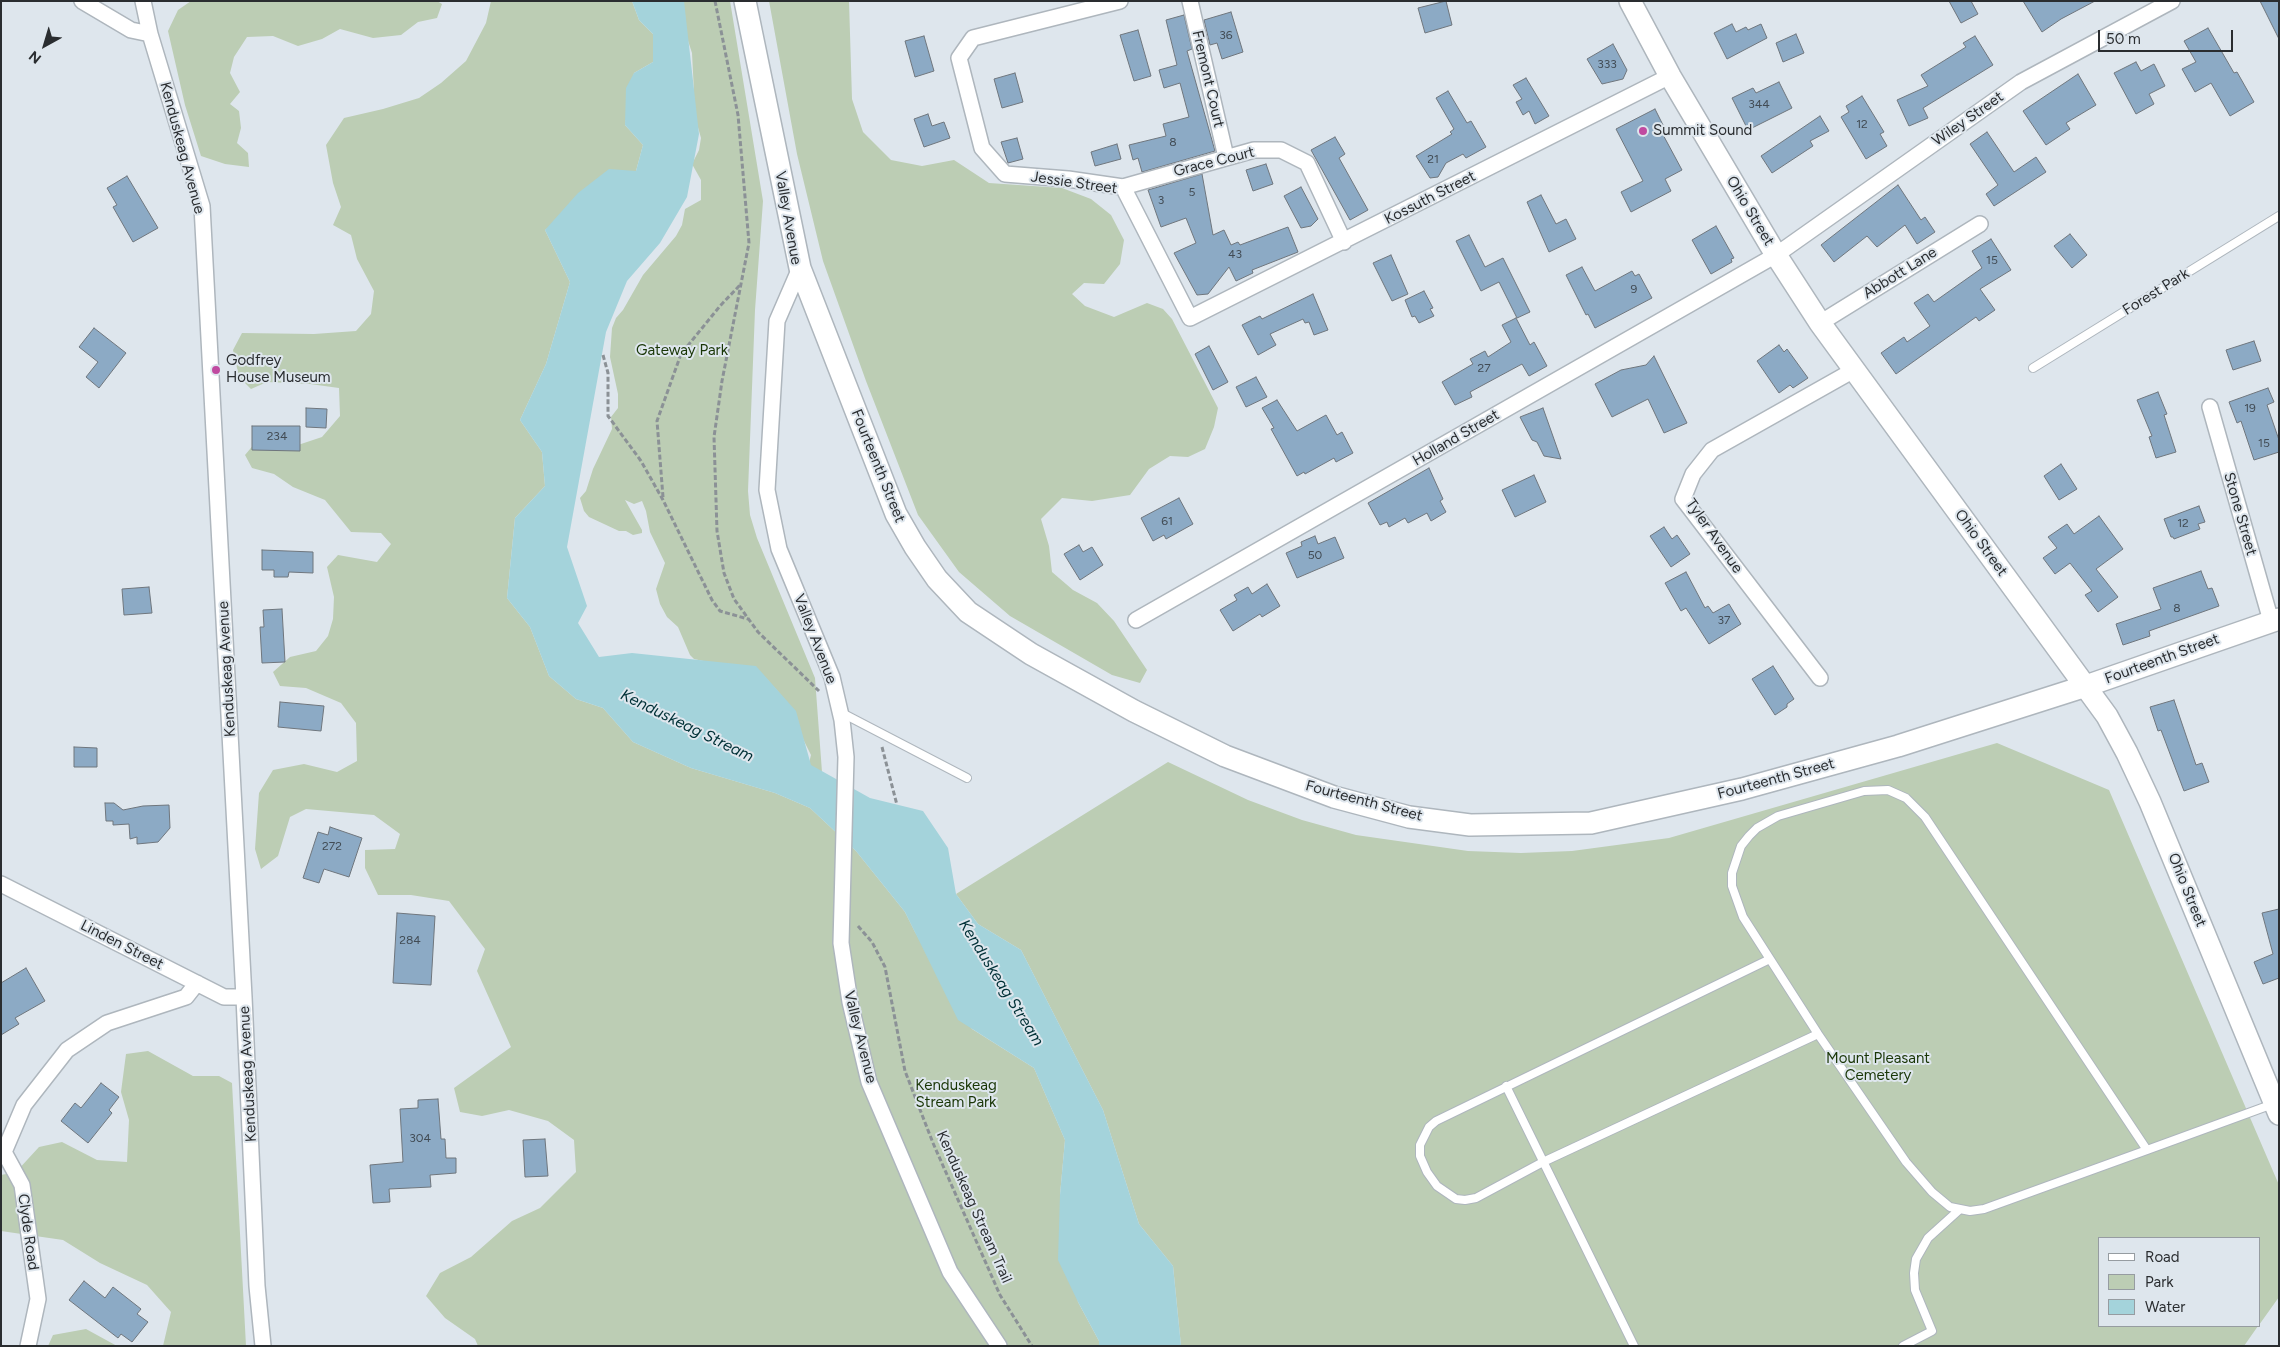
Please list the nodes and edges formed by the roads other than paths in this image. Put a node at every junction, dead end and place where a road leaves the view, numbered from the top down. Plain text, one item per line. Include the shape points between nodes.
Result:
1 (82, 1) edge
2 (143, 1) edge
3 (745, 1) edge
4 (1120, 1) edge
5 (1190, 1) edge
6 (1630, 1) edge
7 (2172, 1) edge
8 (150, 34) junction
9 (1670, 76) junction
10 (1226, 157) junction
11 (1123, 187) junction
12 (2279, 216) edge
13 (1980, 224) dead end
14 (1344, 242) junction
15 (1776, 256) junction
16 (800, 268) junction
17 (1190, 318) joint
18 (1820, 323) junction
19 (2034, 368) dead end
20 (1854, 370) junction
21 (2210, 407) dead end
22 (1136, 620) dead end
23 (2275, 620) edge
24 (1820, 678) dead end
25 (2086, 686) junction
26 (840, 712) junction
27 (967, 778) dead end
28 (1, 884) edge
29 (1770, 959) junction
30 (197, 983) junction
31 (244, 997) junction
32 (1818, 1034) junction
33 (1506, 1086) junction
34 (2277, 1109) edge
35 (2147, 1150) junction
36 (2, 1152) edge
37 (1543, 1162) junction
38 (1959, 1210) junction
39 (28, 1346) edge
40 (263, 1346) edge
41 (999, 1346) edge
42 (1634, 1346) edge
43 (1903, 1346) edge

1 - 8 street via 131,30
2 - 8 street, Kenduskeag Avenue
3 - 16 street, Valley Avenue
4 - 11 street, Jessie Street via 973,38 959,58 982,148 1005,174
5 - 10 street, Fremont Court
6 - 9 street, Ohio Street
7 - 15 street, Wiley Street via 2021,82
8 - 31 street, Kenduskeag Avenue via 202,206
9 - 14 street, Kossuth Street
9 - 15 street, Ohio Street
10 - 11 street, Grace Court
10 - 14 street, Grace Court via 1254,150 1280,150 1308,164
11 - 17 street, Jessie Street
12 - 19 lane, Forest Park
13 - 18 street, Abbott Lane
14 - 17 street, Kossuth Street
15 - 18 street, Ohio Street
15 - 22 street, Holland Street
16 - 25 street, Fourteenth Street via 896,514 936,580 968,612 1031,654 1134,711 1225,756 1334,796 1409,817 1470,825 1591,823 1751,787 1898,746
16 - 26 street, Valley Avenue via 777,321 767,490 779,549 832,677
18 - 20 street, Ohio Street
20 - 24 street, Tyler Avenue via 1712,450 1693,474 1683,499
20 - 25 street, Ohio Street
21 - 23 street, Stone Street
23 - 25 street, Fourteenth Street
25 - 34 street, Ohio Street via 2107,716 2136,771
26 - 27 lane
26 - 41 street, Valley Avenue via 846,757 841,943 850,1002 869,1082 950,1272
28 - 30 street, Linden Street
29 - 32 lane
29 - 33 lane
29 - 35 lane via 1743,917 1732,886 1735,860 1749,836 1778,816 1864,791 1897,793 1924,816
30 - 31 street, Linden Street via 224,997
30 - 36 street, Clyde Road via 186,997 107,1023 68,1050 24,1105
31 - 40 street, Kenduskeag Avenue via 257,1286
32 - 37 lane
32 - 38 lane via 1906,1162 1942,1202
33 - 37 lane
33 - 37 lane via 1428,1127 1420,1145 1420,1156 1427,1172 1446,1194 1465,1200 1476,1198
34 - 35 lane
35 - 38 lane via 1984,1209
36 - 39 street, Clyde Road via 22,1185 38,1299
37 - 42 lane
38 - 43 lane via 1928,1238 1916,1259 1915,1290 1932,1331

